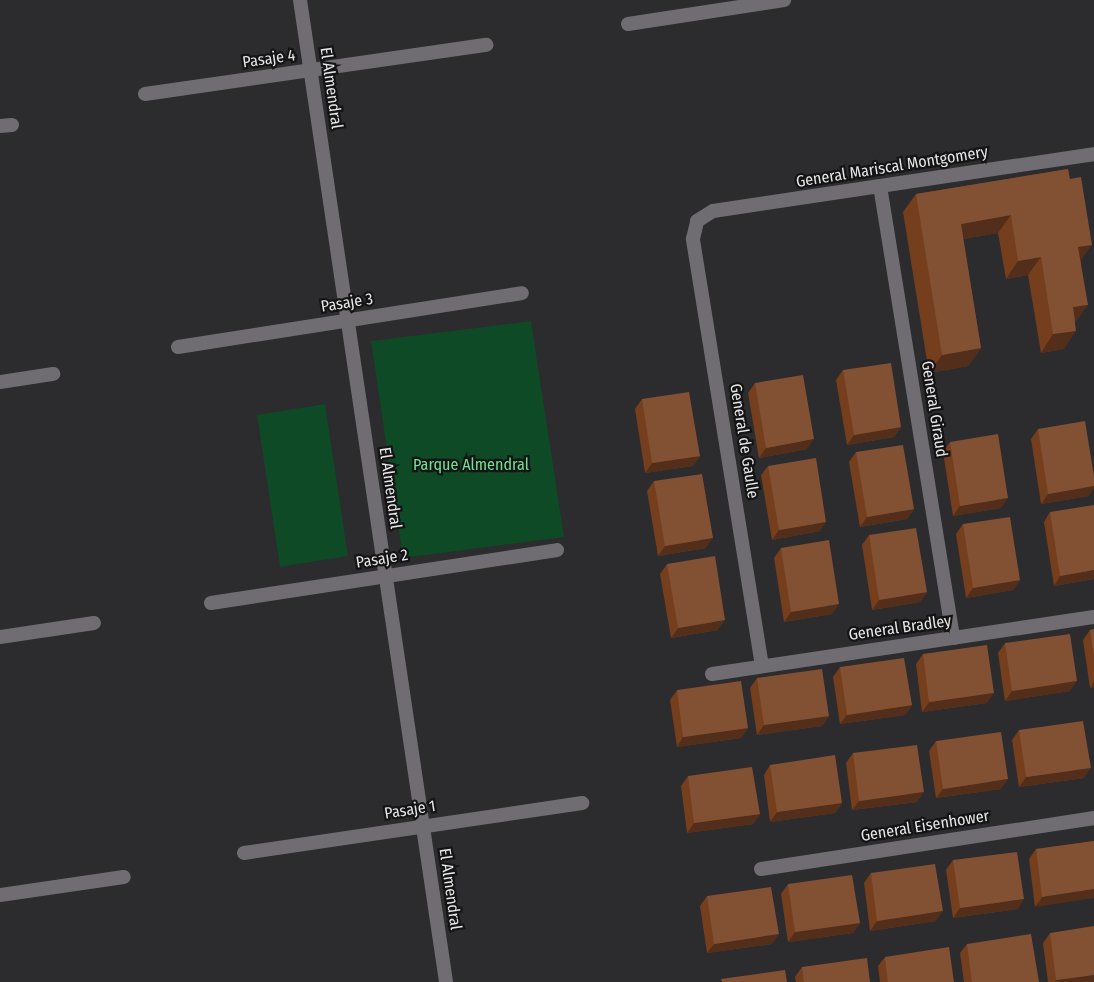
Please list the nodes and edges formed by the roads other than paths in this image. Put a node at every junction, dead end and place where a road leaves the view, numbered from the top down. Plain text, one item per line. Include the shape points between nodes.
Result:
1 (300, 0) edge
2 (784, 0) edge
3 (628, 24) dead end
4 (487, 45) dead end
5 (310, 70) junction
6 (145, 94) dead end
7 (1094, 154) edge
8 (880, 186) junction
9 (698, 222) joint
10 (522, 293) dead end
11 (348, 321) junction
12 (178, 347) dead end
13 (53, 374) dead end
14 (0, 382) edge
15 (557, 550) dead end
16 (386, 576) junction
17 (211, 603) dead end
18 (1094, 617) edge
19 (94, 623) dead end
20 (0, 637) edge
21 (953, 638) junction
22 (762, 666) junction
23 (712, 674) dead end
24 (582, 803) dead end
25 (1094, 818) edge
26 (423, 826) junction
27 (244, 853) dead end
28 (761, 869) dead end
29 (124, 877) dead end
30 (0, 895) edge
31 (446, 982) edge

1 - 5 street, El Almendral
2 - 3 street
4 - 5 street, Pasaje 4
5 - 6 street, Pasaje 4
5 - 11 street, El Almendral
7 - 8 street, General Mariscal Montgomery
8 - 9 street, General Mariscal Montgomery via 713,211
8 - 21 street, General Giraud
9 - 22 street, General de Gaulle via 693,240
10 - 11 street, Pasaje 3
11 - 12 street, Pasaje 3
11 - 16 street, El Almendral
13 - 14 street
15 - 16 street, Pasaje 2
16 - 17 street, Pasaje 2
16 - 26 street, El Almendral
18 - 21 street, General Bradley
19 - 20 street
21 - 22 street, General Bradley
22 - 23 street, General Bradley
24 - 26 street, Pasaje 1
25 - 28 street, General Eisenhower
26 - 27 street, Pasaje 1
26 - 31 street, El Almendral
29 - 30 street

